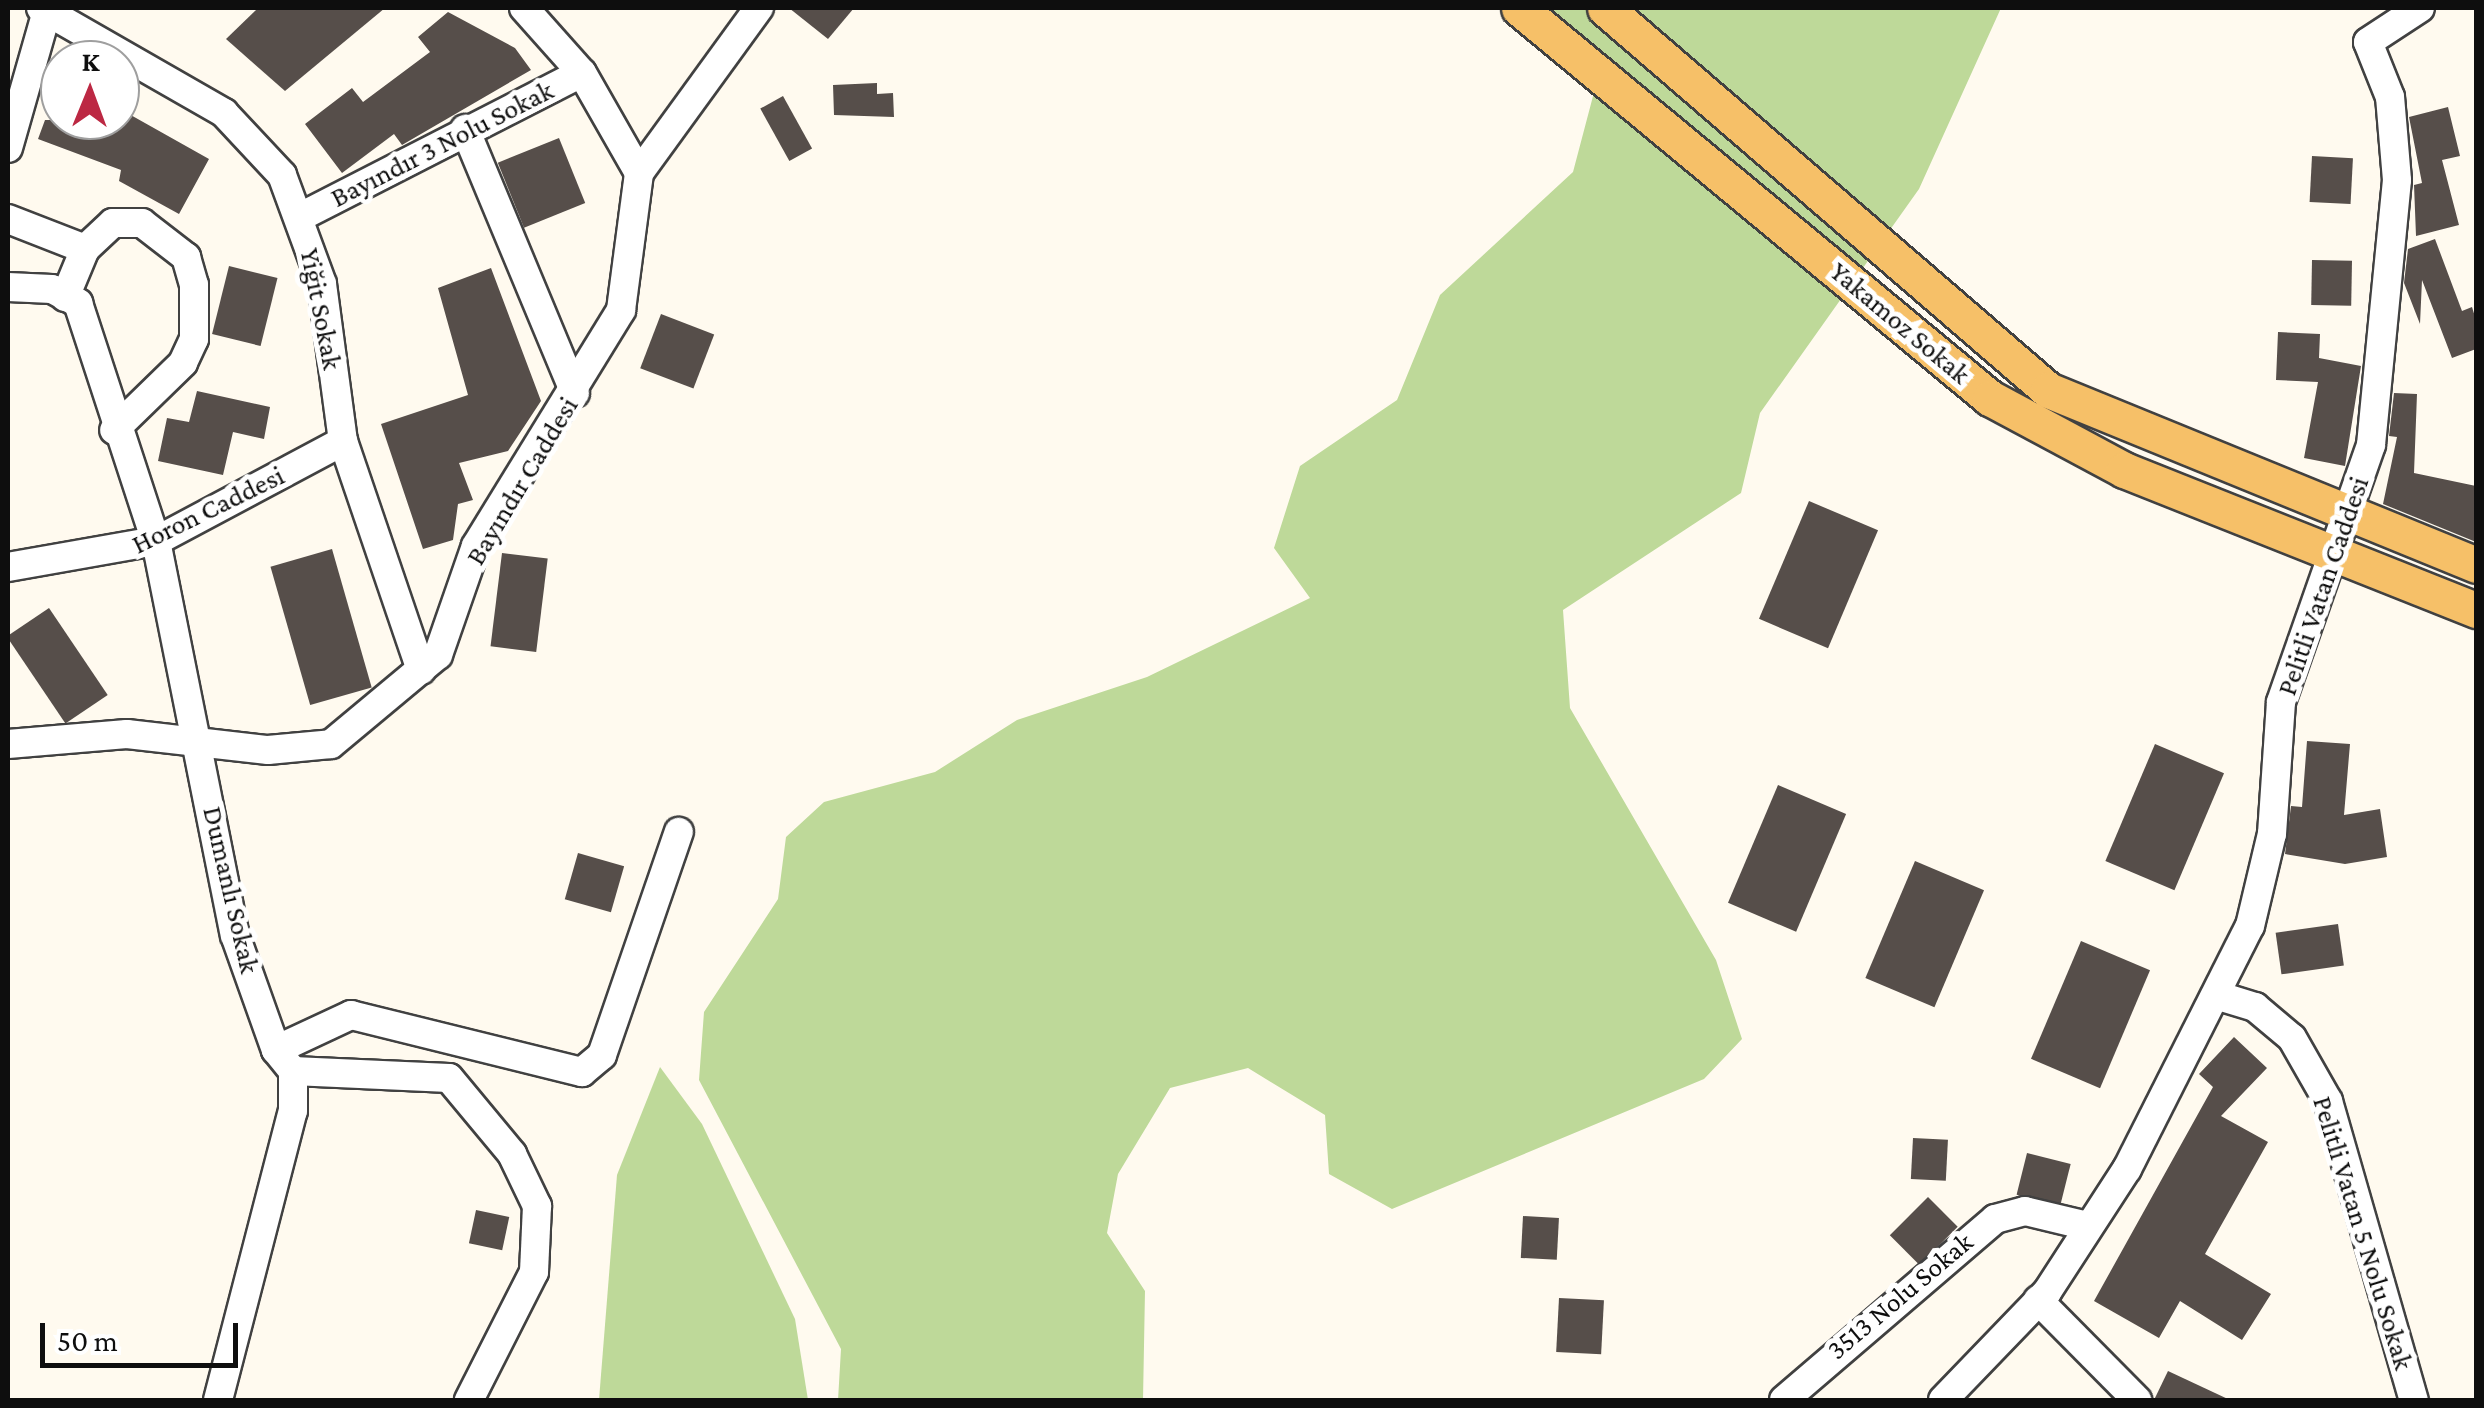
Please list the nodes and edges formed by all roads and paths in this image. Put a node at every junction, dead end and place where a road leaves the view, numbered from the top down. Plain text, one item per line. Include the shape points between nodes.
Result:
1 (524, 8) edge
2 (759, 8) edge
3 (1519, 8) edge
4 (1606, 8) edge
5 (2420, 8) edge
6 (44, 9) edge
7 (582, 72) junction
8 (464, 129) junction
9 (8, 148) edge
10 (639, 173) junction
11 (302, 216) junction
12 (8, 219) edge
13 (84, 249) junction
14 (8, 287) edge
15 (65, 296) junction
16 (575, 393) junction
17 (114, 430) junction
18 (343, 440) junction
19 (2350, 514) junction
20 (156, 541) junction
21 (2334, 553) junction
22 (2476, 565) edge
23 (8, 567) edge
24 (2476, 610) edge
25 (422, 670) junction
26 (192, 742) junction
27 (8, 744) edge
28 (678, 832) dead end
29 (2220, 996) junction
30 (284, 1060) junction
31 (2088, 1226) junction
32 (2038, 1300) junction
33 (218, 1400) edge
34 (469, 1400) edge
35 (1784, 1400) edge
36 (1943, 1400) edge
37 (2137, 1400) edge
38 (2414, 1400) edge

1 - 7 street
2 - 10 street, Bayındır Caddesi
3 - 21 main road, Yakamoz Sokak via 1990,398 2124,470
4 - 19 main road, Yakamoz Sokak via 2048,390
5 - 19 street, Pelitli Vatan Caddesi via 2368,42 2390,98 2397,180 2370,445
6 - 9 street
6 - 11 street, Yiğit Sokak via 224,112 282,175
7 - 8 street, Bayındır 3 Nolu Sokak
7 - 10 street
8 - 11 street, Bayındır 3 Nolu Sokak
8 - 16 street
10 - 16 street, Bayındır Caddesi via 621,310
11 - 18 street, Yiğit Sokak via 322,284
12 - 13 street
13 - 15 street
13 - 17 street via 114,223 142,224 186,257 194,285 194,339 183,363
14 - 15 street
15 - 17 street, Dumanlı Sokak via 78,303
16 - 25 street, Bayındır Caddesi via 476,546 445,638
17 - 20 street, Dumanlı Sokak
18 - 20 street, Horon Caddesi
18 - 25 street, Yiğit Sokak
19 - 21 street, Pelitli Vatan Caddesi
19 - 22 main road, Yakamoz Sokak
20 - 23 street, Horon Caddesi
20 - 26 street, Dumanlı Sokak
21 - 24 main road, Yakamoz Sokak
21 - 29 street, Pelitli Vatan Caddesi via 2281,702 2272,834 2250,926
25 - 26 street, Bayındır Caddesi via 331,744
26 - 27 street, Bayındır Caddesi via 126,734
26 - 30 street, Dumanlı Sokak via 235,935
28 - 30 street via 602,1055 582,1072 351,1015
29 - 31 street, Pelitli Vatan Caddesi
29 - 38 street, Pelitli Vatan 5 Nolu Sokak via 2255,1007 2292,1038 2328,1101
30 - 33 street via 292,1112
30 - 34 street via 449,1078 512,1154 537,1206 534,1272
31 - 32 street, Pelitli Vatan Caddesi
31 - 35 street, 3513 Nolu Sokak via 2025,1211 1994,1219
32 - 36 street, Pelitli Vatan Caddesi
32 - 37 street

